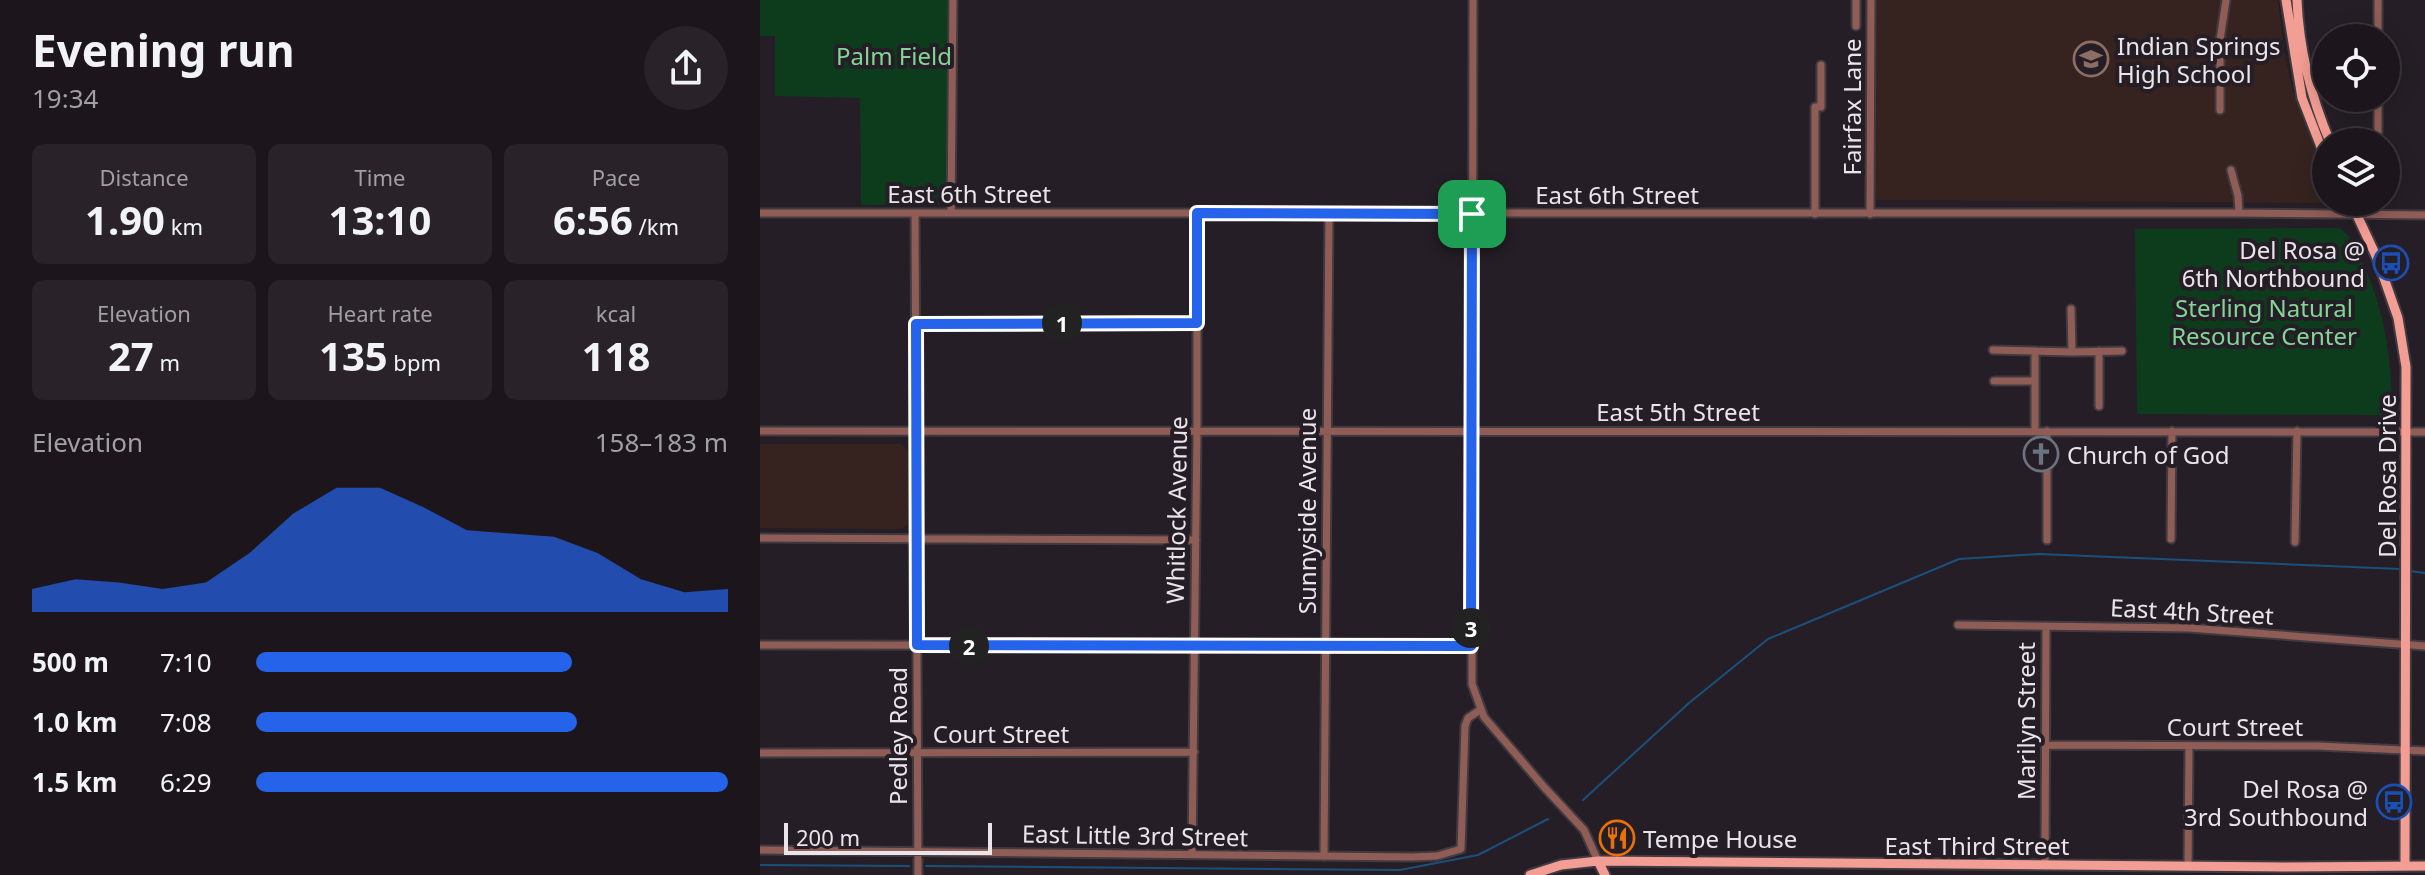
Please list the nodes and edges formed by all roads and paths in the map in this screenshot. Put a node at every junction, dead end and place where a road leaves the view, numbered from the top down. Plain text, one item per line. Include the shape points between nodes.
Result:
1 (953, 0) edge
2 (1473, 0) edge
3 (1856, 0) edge
4 (1871, 0) edge
5 (2226, 0) edge
6 (2286, 0) edge
7 (2297, 0) edge
8 (2378, 0) edge
9 (2378, 24) edge
10 (1856, 26) dead end
11 (1821, 65) dead end
12 (2220, 110) dead end
13 (2314, 128) edge
14 (2325, 128) edge
15 (2231, 170) dead end
16 (2312, 210) edge
17 (2400, 212) edge
18 (760, 213) edge
19 (915, 213) junction
20 (951, 213) junction
21 (1197, 213) junction
22 (1329, 213) junction
23 (2239, 213) junction
24 (1472, 214) junction
25 (1815, 214) junction
26 (1870, 214) junction
27 (2425, 215) edge
28 (2359, 216) edge
29 (2071, 309) dead end
30 (1197, 323) junction
31 (916, 324) junction
32 (1993, 350) dead end
33 (2035, 351) junction
34 (2099, 351) junction
35 (2122, 351) dead end
36 (2072, 352) junction
37 (1994, 381) dead end
38 (2035, 381) junction
39 (2099, 406) dead end
40 (1197, 430) junction
41 (1326, 430) junction
42 (1471, 430) junction
43 (760, 431) edge
44 (916, 431) junction
45 (2035, 431) junction
46 (2047, 431) junction
47 (2172, 431) junction
48 (2297, 431) junction
49 (2407, 431) junction
50 (2425, 432) edge
51 (760, 538) edge
52 (916, 539) junction
53 (2171, 539) dead end
54 (1196, 540) junction
55 (2047, 540) dead end
56 (2295, 542) dead end
57 (1958, 625) dead end
58 (2046, 626) junction
59 (2404, 644) junction
60 (760, 645) edge
61 (917, 645) junction
62 (1195, 646) junction
63 (1325, 646) junction
64 (1471, 646) junction
65 (2425, 646) edge
66 (1480, 710) junction
67 (2045, 745) junction
68 (2189, 746) junction
69 (2405, 749) junction
70 (2425, 751) edge
71 (1194, 752) junction
72 (760, 753) edge
73 (917, 753) junction
74 (760, 850) edge
75 (918, 853) junction
76 (1192, 854) junction
77 (1324, 857) junction
78 (1598, 861) junction
79 (2045, 865) junction
80 (2188, 866) junction
81 (2425, 866) edge
82 (2404, 872) edge
83 (918, 875) edge
84 (1530, 875) edge
85 (1595, 875) edge
86 (1605, 875) edge

1 - 20 street
2 - 24 street
3 - 10 street, Fairfax Lane
4 - 26 street, Fairfax Lane
5 - 12 street
6 - 13 main road via 2302,98
7 - 14 main road via 2305,63
8 - 9 street
11 - 25 street, Fairfax Lane via 1821,107 1815,107
15 - 23 street
16 - 23 street, East 6th Street
17 - 27 street, East 6th Street
18 - 19 street, East 6th Street
19 - 20 street, East 6th Street
19 - 31 street, Pedley Road
20 - 21 street, East 6th Street
21 - 22 street, East 6th Street
21 - 30 street, Whitlock Avenue
22 - 24 street, East 6th Street
22 - 41 street, Sunnyside Avenue
23 - 26 street, East 6th Street
24 - 25 street, East 6th Street
24 - 42 street
25 - 26 street, East 6th Street
28 - 49 main road, Del Rosa Drive via 2398,318 2406,367
29 - 36 street
30 - 31 street
30 - 40 street, Whitlock Avenue
31 - 44 street, Pedley Road
32 - 33 street
33 - 36 street
33 - 38 street
34 - 35 street
34 - 36 street
34 - 39 street
37 - 38 street
38 - 45 street
40 - 41 street, East 5th Street
40 - 44 street, East 5th Street
40 - 54 street, Whitlock Avenue
41 - 42 street, East 5th Street
41 - 63 street, Sunnyside Avenue
42 - 45 street, East 5th Street
42 - 64 street
43 - 44 street, East 5th Street
44 - 52 street, Pedley Road
45 - 46 street, East 5th Street
46 - 47 street, East 5th Street
46 - 55 street
47 - 48 street, East 5th Street
47 - 53 street
48 - 49 street, East 5th Street
48 - 56 street
49 - 50 street, East 5th Street
49 - 59 main road, Del Rosa Drive
51 - 52 street
52 - 54 street
52 - 61 street, Pedley Road
54 - 62 street, Whitlock Avenue
57 - 58 street, East 4th Street
58 - 59 street, East 4th Street via 2189,628
58 - 67 street, Marilyn Street
59 - 65 street, East 4th Street
59 - 69 main road, Del Rosa Drive
60 - 61 street
61 - 62 street
61 - 73 street, Pedley Road
62 - 63 street
62 - 71 street, Whitlock Avenue
63 - 64 street
63 - 77 street, Sunnyside Avenue
64 - 66 street via 1472,684
66 - 77 street, East Little 3rd Street via 1465,726 1461,849 1437,856
66 - 78 street via 1584,830
67 - 68 street, Court Street
67 - 79 street, Marilyn Street
68 - 69 street, Court Street
68 - 80 street
69 - 70 street, Court Street
69 - 82 main road, Del Rosa Drive
71 - 73 street, Court Street
71 - 76 street, Whitlock Avenue
72 - 73 street, Court Street
73 - 75 street, Pedley Road
74 - 75 street, East Little 3rd Street
75 - 76 street, East Little 3rd Street
75 - 83 street, Pedley Road
76 - 77 street, East Little 3rd Street
78 - 79 main road, East Third Street
78 - 84 main road, East Third Street
78 - 85 main road
78 - 86 main road
79 - 80 main road, East Third Street
80 - 82 main road, East Third Street
81 - 82 main road, East Third Street

